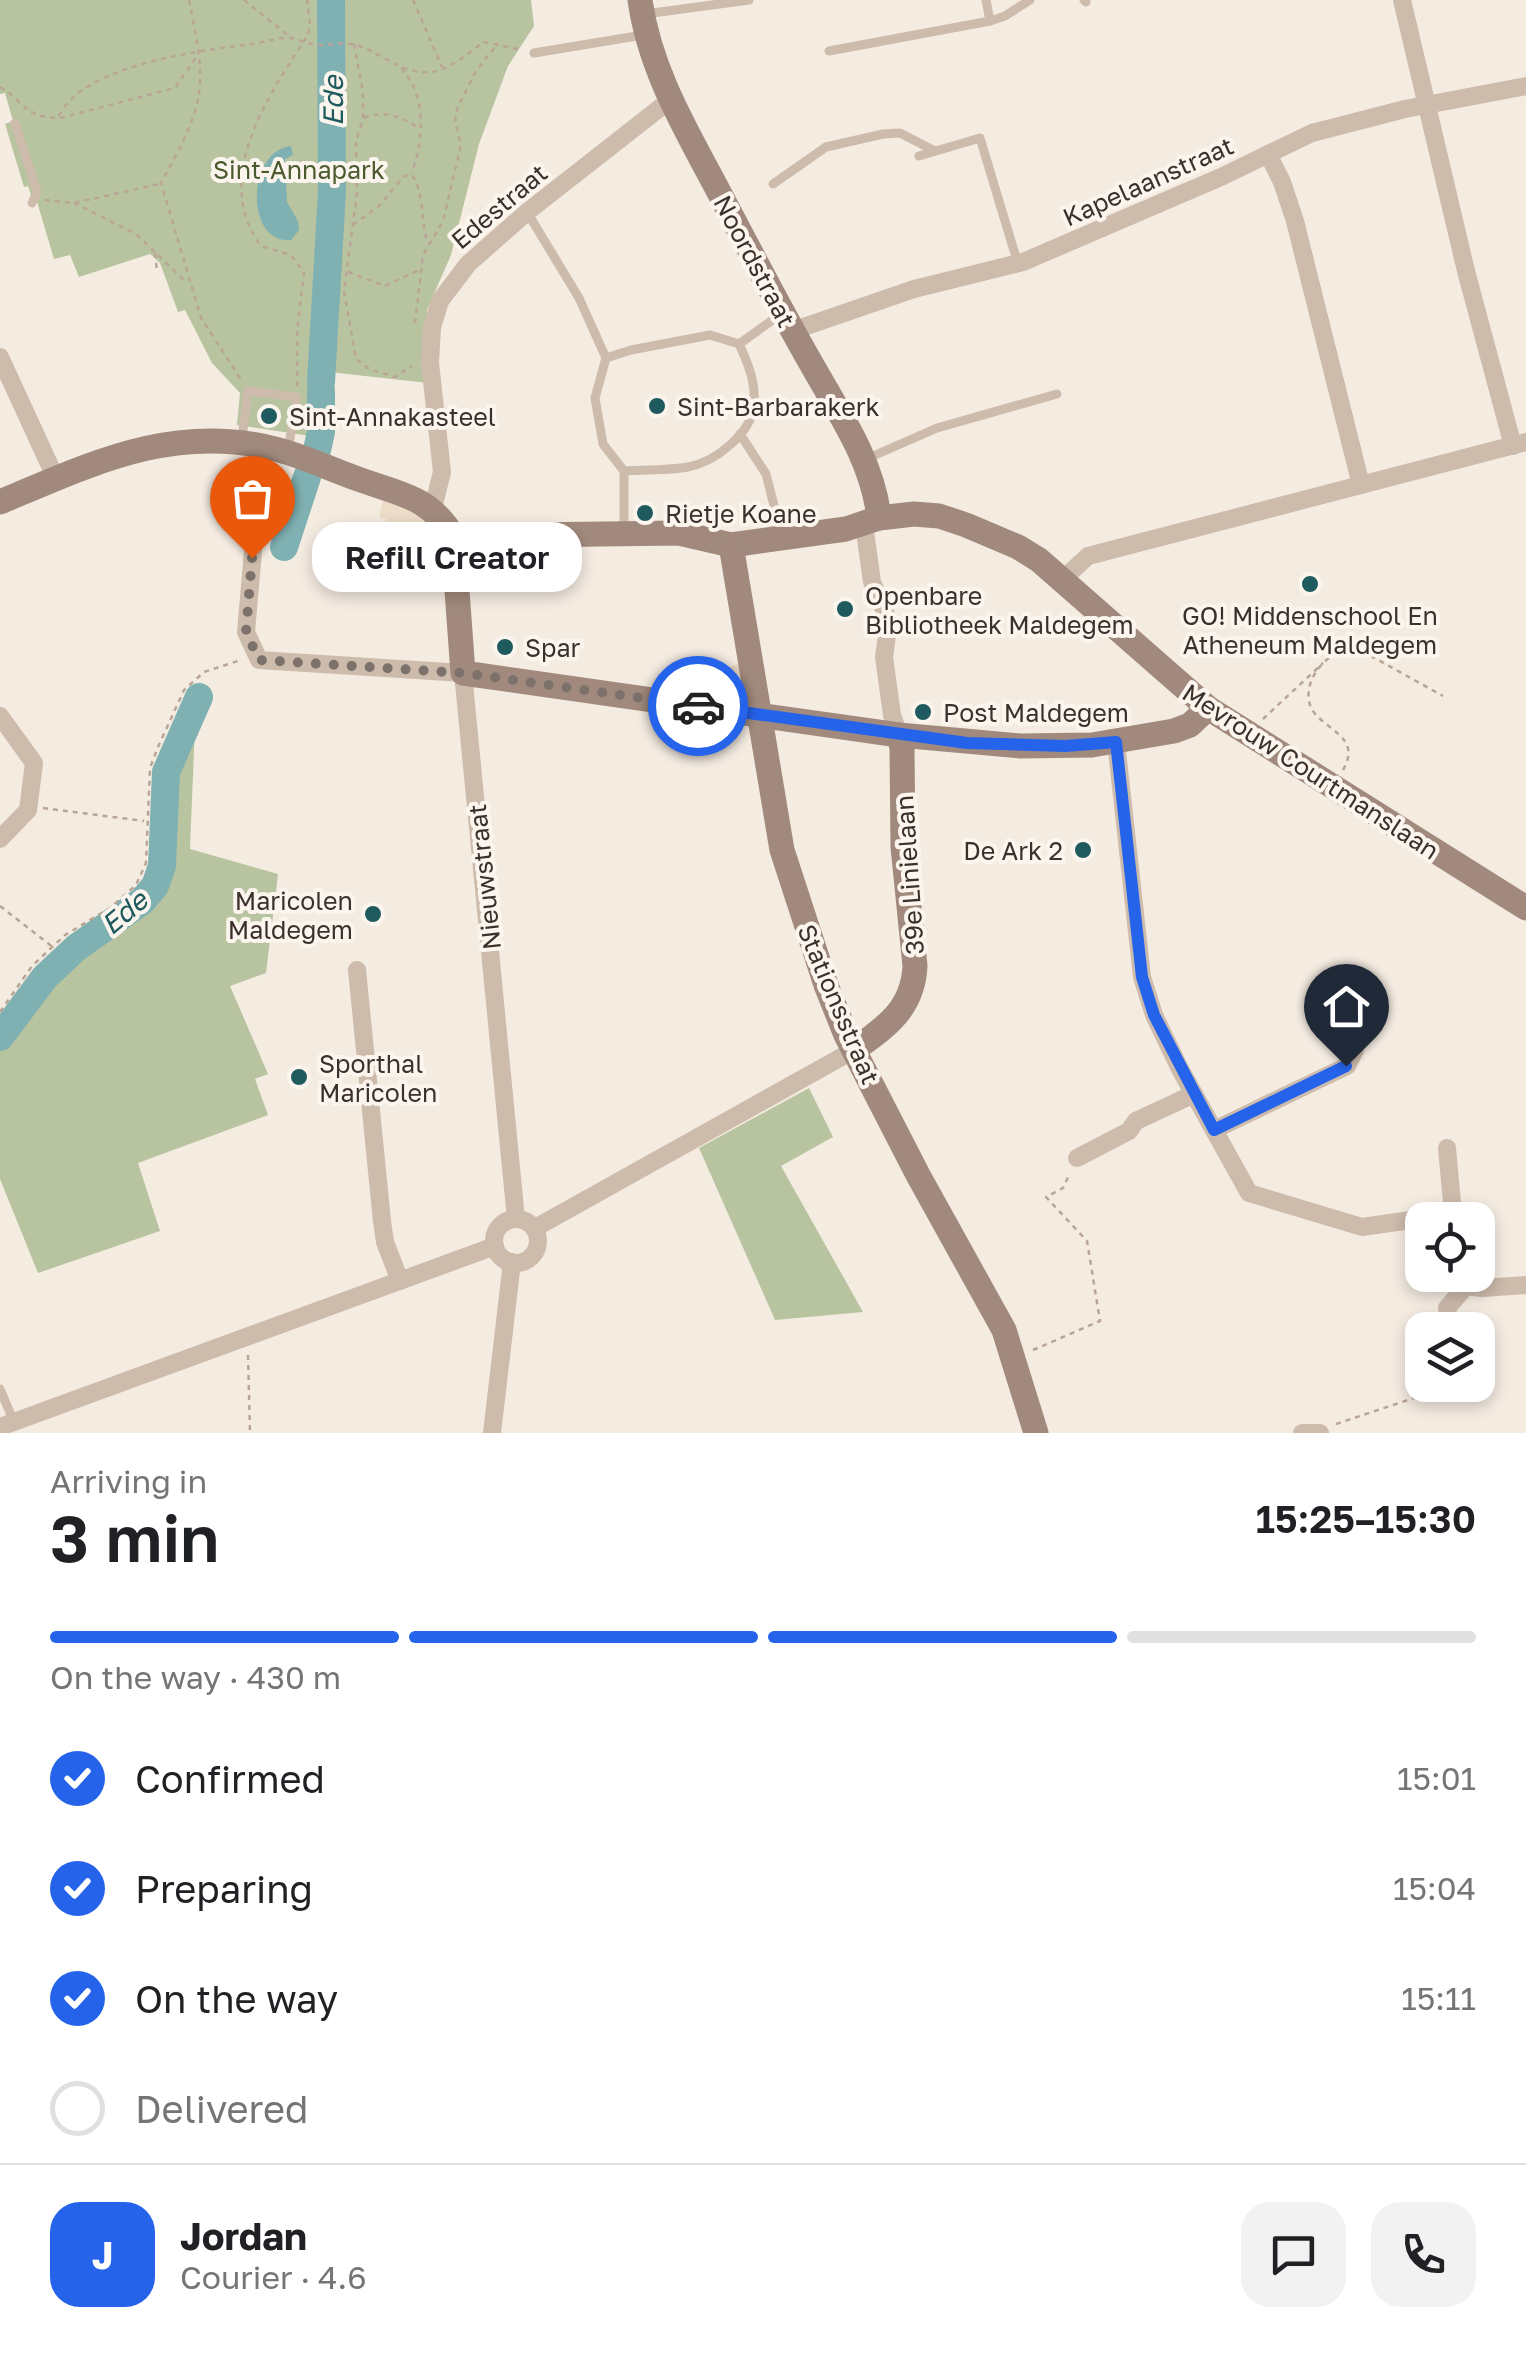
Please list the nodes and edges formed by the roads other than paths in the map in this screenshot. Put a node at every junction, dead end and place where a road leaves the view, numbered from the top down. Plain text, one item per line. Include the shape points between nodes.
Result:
1 (748, 0) edge
2 (986, 0) edge
3 (1030, 0) edge
4 (1402, 0) edge
5 (696, 2) edge
6 (643, 16) edge
7 (990, 21) junction
8 (829, 51) dead end
9 (534, 53) road end
10 (1526, 86) edge
11 (670, 100) junction
12 (1427, 106) junction
13 (15, 123) dead end
14 (935, 151) junction
15 (1268, 154) junction
16 (920, 156) dead end
17 (773, 184) dead end
18 (32, 203) road end
19 (527, 212) junction
20 (1018, 264) junction
21 (788, 322) junction
22 (739, 344) junction
23 (0, 357) edge
24 (606, 358) junction
25 (1057, 394) dead end
26 (740, 434) junction
27 (1519, 444) edge
28 (251, 445) junction
29 (288, 452) junction
30 (864, 460) junction
31 (624, 471) junction
32 (56, 479) junction
33 (1361, 485) junction
34 (0, 502) edge
35 (433, 508) junction
36 (871, 521) junction
37 (624, 534) junction
38 (453, 536) junction
39 (782, 536) junction
40 (732, 545) junction
41 (1062, 580) junction
42 (463, 673) junction
43 (1208, 708) junction
44 (760, 714) junction
45 (0, 716) edge
46 (899, 735) junction
47 (1116, 742) junction
48 (0, 839) edge
49 (1526, 908) edge
50 (357, 970) dead end
51 (854, 1050) junction
52 (1355, 1050) dead end
53 (1194, 1094) junction
54 (1214, 1130) junction
55 (1447, 1148) dead end
56 (1078, 1158) road end
57 (1452, 1202) edge
58 (516, 1219) junction
59 (1405, 1222) edge
60 (534, 1228) junction
61 (495, 1246) junction
62 (512, 1262) junction
63 (400, 1282) junction
64 (1526, 1285) edge
65 (1495, 1287) edge
66 (0, 1389) edge
67 (7, 1424) edge
68 (492, 1433) edge
69 (1036, 1433) edge

1 - 5 lane
2 - 7 lane
3 - 7 lane
4 - 12 street
5 - 6 lane
6 - 9 lane
6 - 11 street, Noordstraat
7 - 8 lane
10 - 12 street, Kapelaanstraat
11 - 19 street, Edestraat
11 - 21 street, Noordstraat
12 - 15 street, Kapelaanstraat via 1312,133
12 - 27 street
13 - 18 lane via 37,192
14 - 16 lane
14 - 17 lane via 900,133 883,134 826,147
14 - 20 lane via 980,138
15 - 20 street, Kapelaanstraat
15 - 33 street via 1295,221
19 - 24 lane
19 - 35 street, Edestraat via 454,279 440,301 430,362 442,472
20 - 21 street, Kapelaanstraat
21 - 22 lane
21 - 30 street, Noordstraat
22 - 24 lane via 710,335
22 - 26 lane via 750,366 754,402
23 - 32 street
24 - 31 lane via 595,398 603,444
25 - 30 lane via 937,428
26 - 31 lane via 721,453 690,468
26 - 39 lane via 766,474
27 - 33 street
28 - 29 street
28 - 29 lane via 248,391 297,398
28 - 32 street via 198,438 160,444
28 - 42 street via 246,632 259,660
29 - 35 street
30 - 36 street, Noordstraat
31 - 37 lane
32 - 34 street
33 - 41 street via 1088,556
35 - 38 street
36 - 39 street, Mevrouw Courtmanslaan
36 - 41 street, Mevrouw Courtmanslaan via 939,516 1018,547
36 - 46 street via 872,582 889,621 884,658
37 - 38 street
37 - 40 street via 680,533
38 - 42 street, Nieuwstraat
39 - 40 street, Mevrouw Courtmanslaan
40 - 44 street, Stationsstraat
41 - 43 street, Mevrouw Courtmanslaan
42 - 44 street
42 - 58 street, Nieuwstraat
43 - 47 street via 1190,726
43 - 49 street, Mevrouw Courtmanslaan
44 - 46 street
44 - 51 street, Stationsstraat via 782,850
45 - 48 street via 34,763 28,810
46 - 47 street via 1020,746
46 - 51 street, 39e Linielaan via 913,984 901,1013
47 - 53 street via 1142,977
50 - 63 street via 382,1221
51 - 60 street
51 - 69 street, Stationsstraat via 1004,1330
52 - 54 street via 1346,1066
53 - 54 street
53 - 56 street
54 - 59 street via 1250,1194 1362,1227
55 - 57 street
58 - 60 street
58 - 61 street via 499,1227
60 - 62 street via 538,1246 532,1256
61 - 62 street
61 - 63 street
62 - 68 street
63 - 67 street
64 - 65 street
66 - 67 lane

